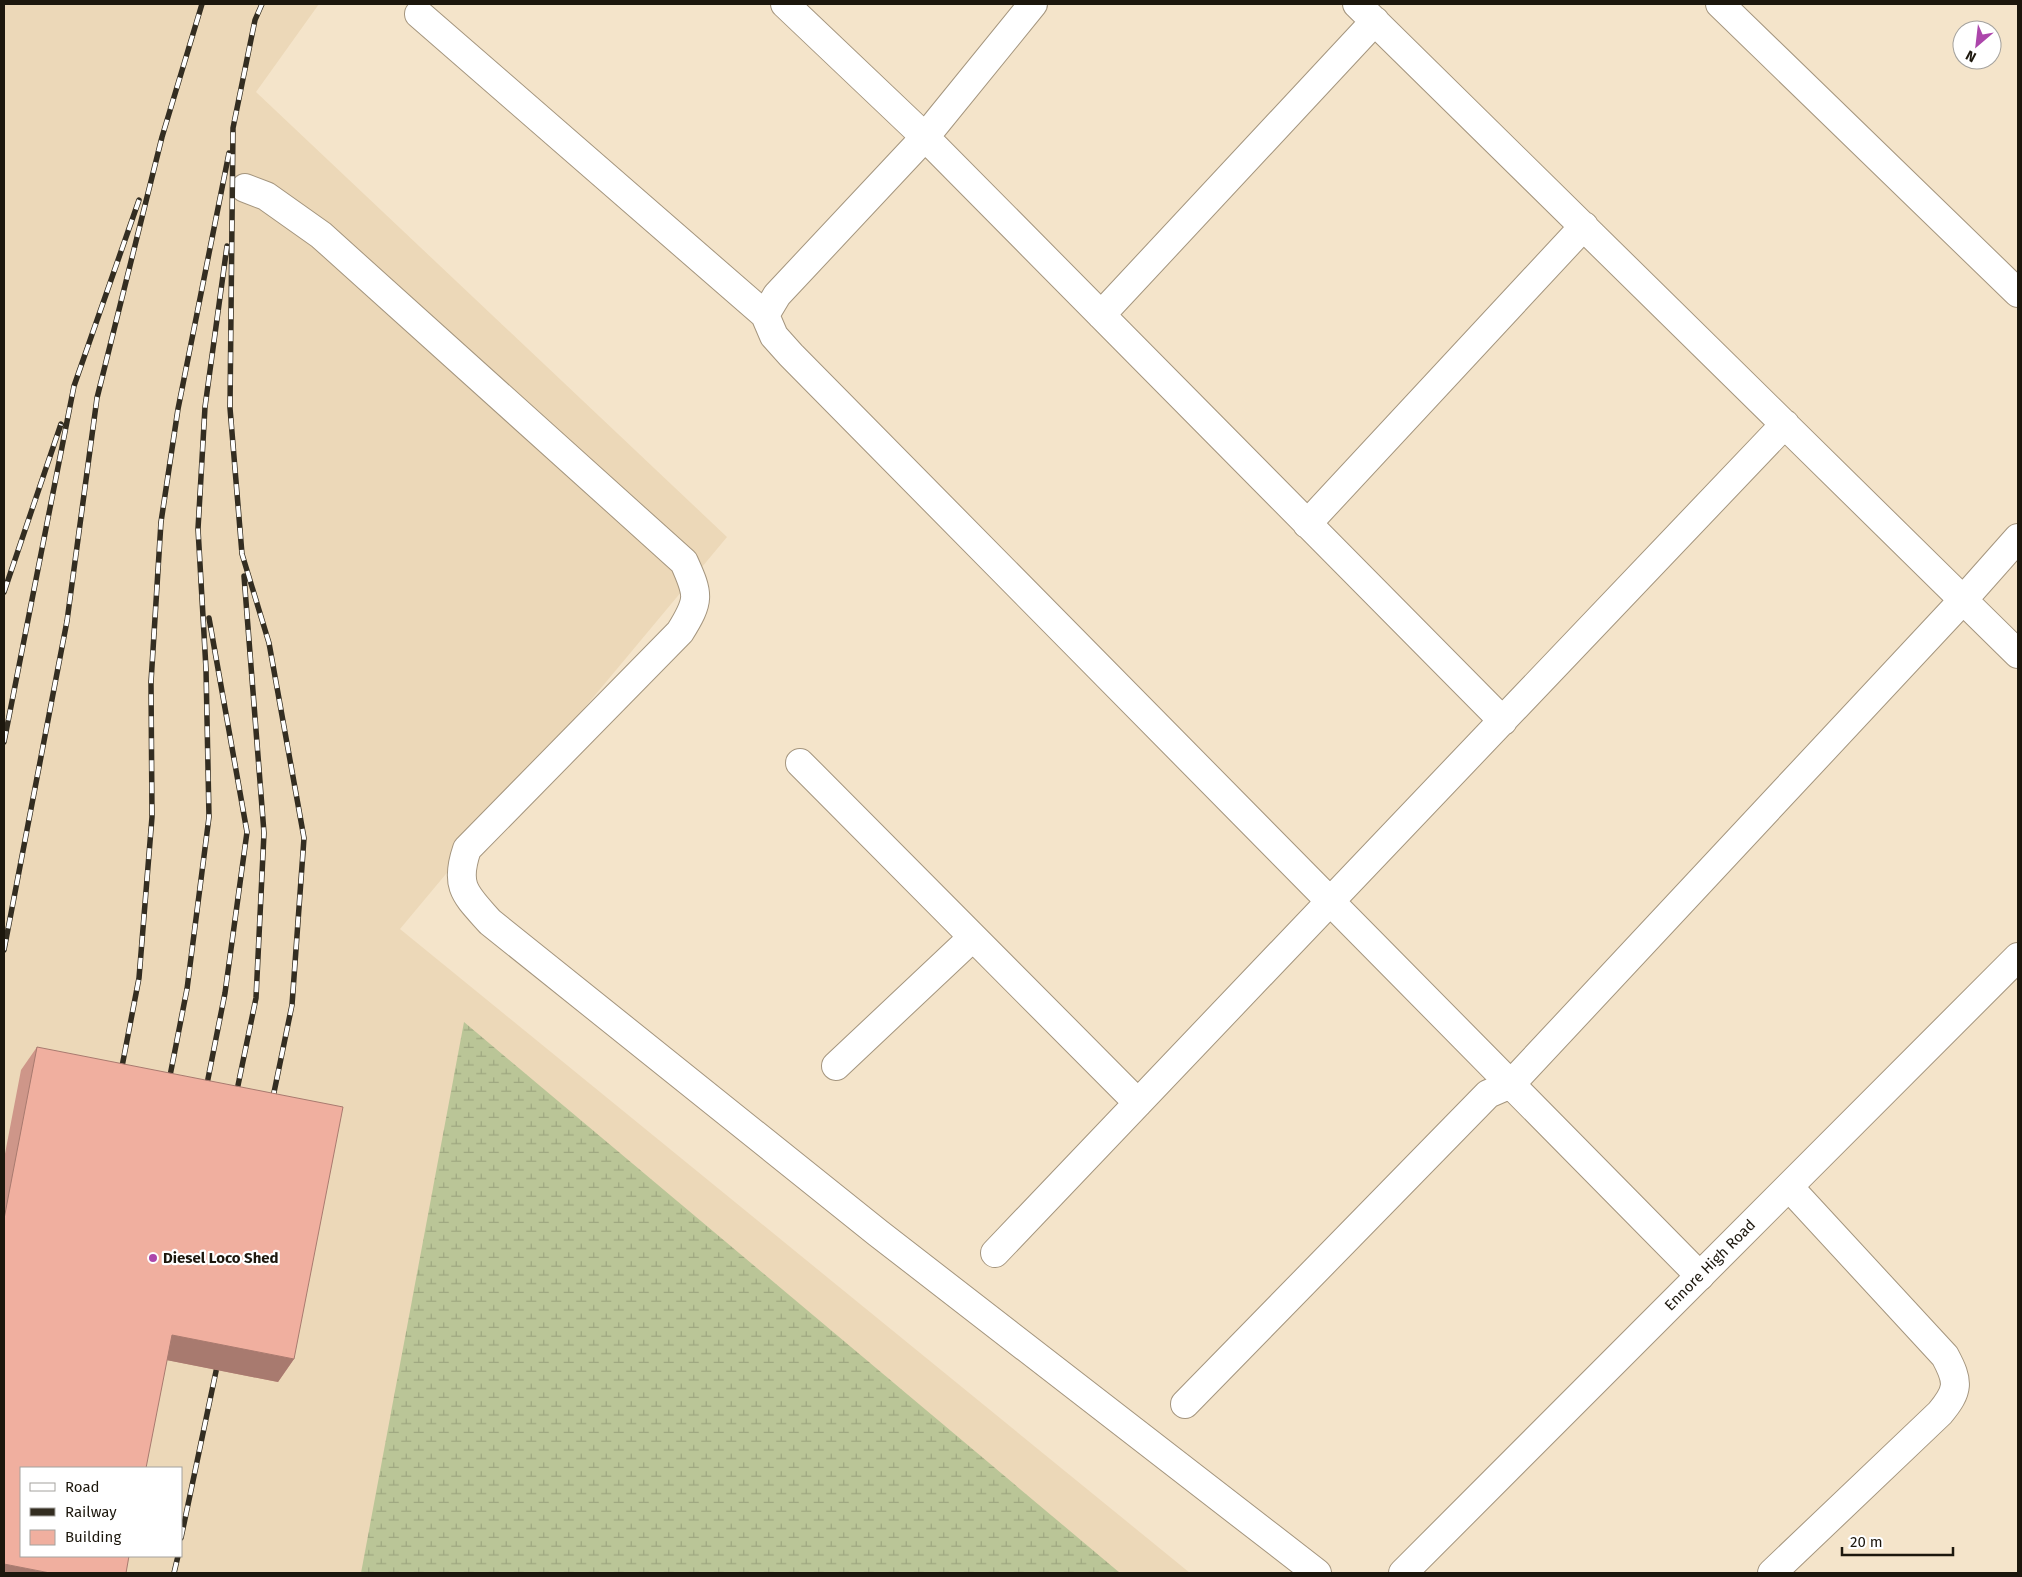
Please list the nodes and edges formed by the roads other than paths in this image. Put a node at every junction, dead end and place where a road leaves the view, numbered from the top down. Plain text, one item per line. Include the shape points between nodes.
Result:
1 (785, 4) edge
2 (1720, 4) edge
3 (1027, 6) edge
4 (1366, 12) edge
5 (419, 14) dead end
6 (925, 137) junction
7 (245, 188) dead end
8 (1584, 226) junction
9 (2018, 293) edge
10 (765, 315) junction
11 (1101, 315) junction
12 (1785, 424) junction
13 (1307, 524) junction
14 (2018, 538) edge
15 (1963, 600) junction
16 (2018, 654) edge
17 (1503, 721) junction
18 (800, 763) dead end
19 (1331, 902) junction
20 (973, 937) junction
21 (2018, 957) edge
22 (836, 1066) dead end
23 (1511, 1084) junction
24 (1138, 1103) junction
25 (1789, 1187) junction
26 (995, 1253) dead end
27 (1700, 1276) junction
28 (1185, 1404) dead end
29 (1317, 1573) edge
30 (1402, 1573) edge
31 (1772, 1573) edge

1 - 6 street
2 - 9 street
3 - 6 street
4 - 8 street
4 - 11 street
5 - 10 street
6 - 10 street via 777,295
6 - 11 street
7 - 29 street via 266,196 321,235 684,562 695,586 695,608 680,632 467,849 460,870 466,895 490,922 847,1208
8 - 12 street
8 - 13 street
10 - 19 street via 774,336 791,355
11 - 13 street
12 - 15 street
12 - 17 street
13 - 17 street
14 - 15 street
15 - 16 street
15 - 23 street
17 - 19 street
18 - 20 street
19 - 23 street
19 - 24 street
20 - 22 street
20 - 24 street
21 - 25 street, Ennore High Road
23 - 27 street
23 - 28 street via 1488,1094
24 - 26 street
25 - 27 street, Ennore High Road
25 - 31 street via 1945,1356 1955,1375 1954,1396 1940,1413
27 - 30 street, Ennore High Road

